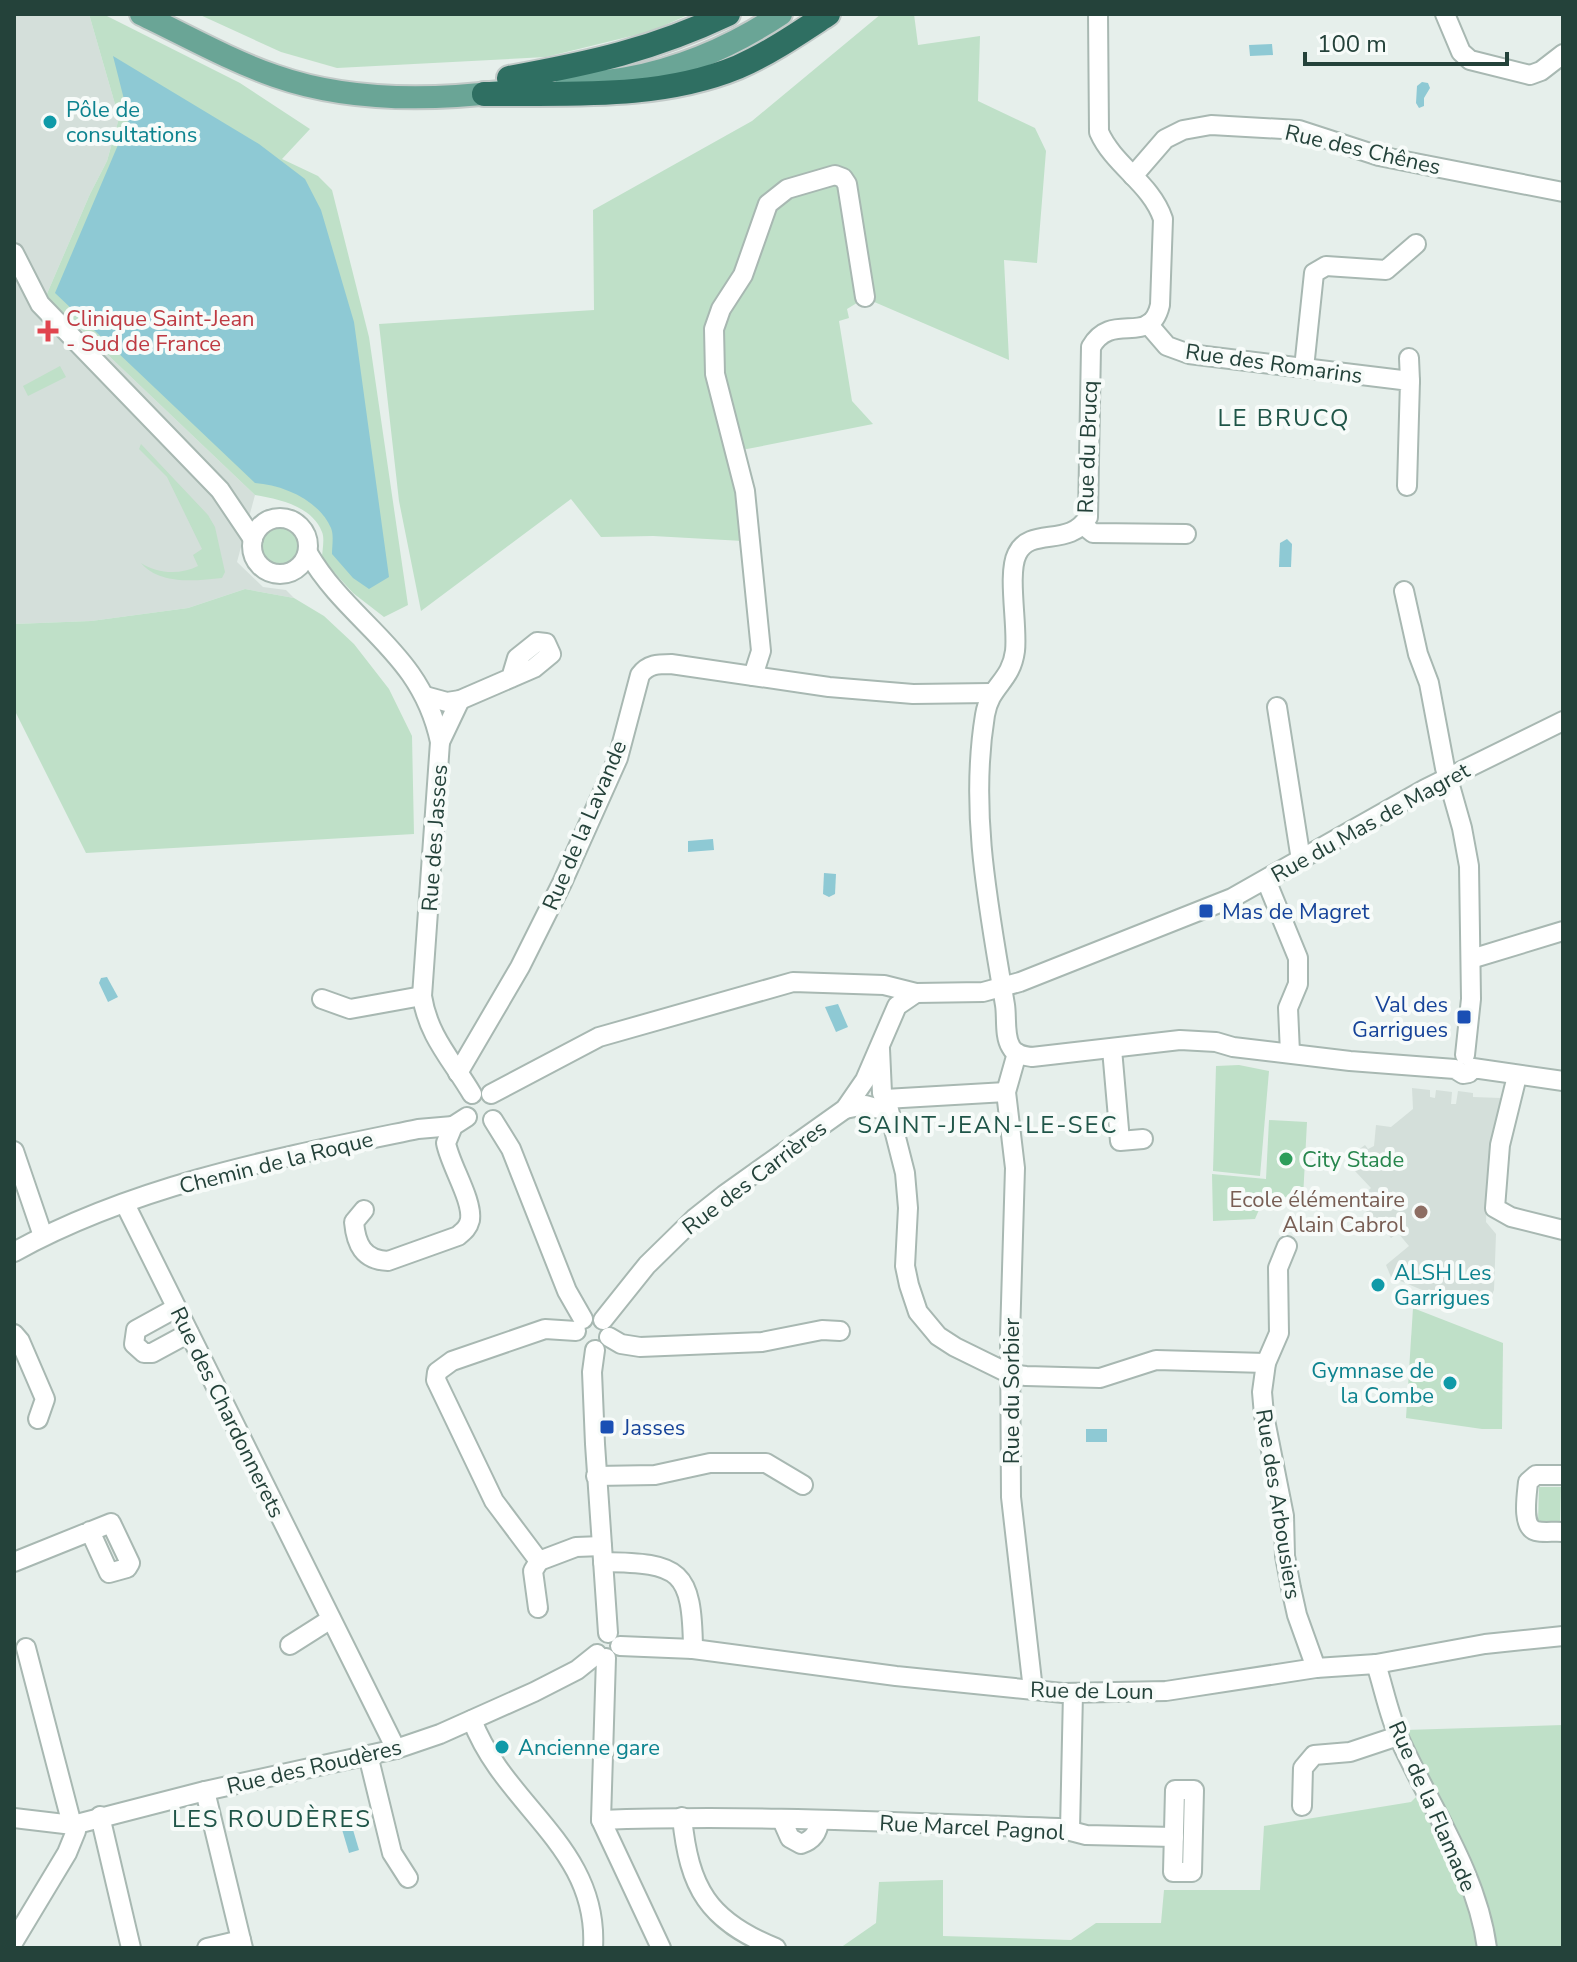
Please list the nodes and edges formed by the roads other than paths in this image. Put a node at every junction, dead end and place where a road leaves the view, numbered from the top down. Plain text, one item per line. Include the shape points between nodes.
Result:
1 (141, 14) edge
2 (167, 14) edge
3 (728, 14) edge
4 (769, 14) edge
5 (781, 14) edge
6 (828, 14) edge
7 (1098, 14) edge
8 (1445, 14) edge
9 (1563, 54) edge
10 (509, 78) junction
11 (484, 94) junction
12 (1133, 176) junction
13 (1563, 192) edge
14 (1416, 244) dead end
15 (14, 253) edge
16 (865, 297) dead end
17 (1148, 324) junction
18 (1409, 358) dead end
19 (1304, 368) junction
20 (1410, 381) junction
21 (1407, 486) dead end
22 (220, 490) junction
23 (268, 521) junction
24 (1083, 525) junction
25 (1186, 534) dead end
26 (253, 539) junction
27 (308, 553) junction
28 (295, 571) junction
29 (1404, 591) dead end
30 (344, 601) junction
31 (753, 676) junction
32 (511, 678) dead end
33 (991, 693) junction
34 (425, 696) junction
35 (460, 700) junction
36 (1277, 707) dead end
37 (1563, 721) edge
38 (440, 742) junction
39 (1448, 776) junction
40 (1301, 860) junction
41 (1266, 880) junction
42 (1563, 931) edge
43 (1471, 959) junction
44 (884, 985) junction
45 (1001, 988) junction
46 (916, 993) junction
47 (422, 996) junction
48 (322, 999) dead end
49 (897, 1006) junction
50 (880, 1049) junction
51 (1112, 1049) junction
52 (1017, 1053) junction
53 (1290, 1053) junction
54 (1464, 1064) junction
55 (458, 1073) junction
56 (1517, 1076) junction
57 (1563, 1081) edge
58 (1006, 1092) junction
59 (472, 1094) junction
60 (491, 1094) junction
61 (886, 1105) junction
62 (845, 1109) junction
63 (493, 1120) junction
64 (460, 1122) junction
65 (1143, 1139) dead end
66 (14, 1151) edge
67 (125, 1204) junction
68 (364, 1210) dead end
69 (1563, 1230) edge
70 (43, 1236) junction
71 (1287, 1246) dead end
72 (14, 1252) edge
73 (176, 1308) junction
74 (579, 1325) junction
75 (606, 1328) junction
76 (840, 1331) dead end
77 (189, 1333) junction
78 (14, 1334) edge
79 (595, 1350) junction
80 (1266, 1363) junction
81 (1010, 1374) junction
82 (38, 1419) dead end
83 (1563, 1475) edge
84 (596, 1476) junction
85 (803, 1485) dead end
86 (90, 1531) dead end
87 (1563, 1532) edge
88 (602, 1554) junction
89 (539, 1561) junction
90 (14, 1562) edge
91 (538, 1608) dead end
92 (331, 1619) junction
93 (1563, 1636) edge
94 (290, 1645) dead end
95 (26, 1648) dead end
96 (608, 1648) junction
97 (693, 1649) junction
98 (1376, 1664) junction
99 (1316, 1668) junction
100 (1033, 1690) junction
101 (1073, 1693) junction
102 (472, 1720) junction
103 (1398, 1736) junction
104 (396, 1749) junction
105 (368, 1755) junction
106 (205, 1791) junction
107 (1302, 1806) dead end
108 (100, 1816) junction
109 (682, 1817) junction
110 (14, 1818) edge
111 (601, 1820) junction
112 (73, 1825) junction
113 (1070, 1830) junction
114 (1174, 1837) dead end
115 (408, 1878) dead end
116 (14, 1941) edge
117 (242, 1944) edge
118 (131, 1948) edge
119 (207, 1948) edge
120 (593, 1948) edge
121 (661, 1948) edge
122 (776, 1948) edge
123 (1487, 1948) edge

1 - 11 main road via 275,76 339,93
2 - 10 main road via 258,57 339,80 378,85
3 - 10 highway via 630,54
4 - 10 main road via 672,59 625,70
5 - 11 main road via 721,48 627,78
6 - 11 highway via 740,66 679,85
7 - 12 street via 1099,132
8 - 9 street via 1461,52 1470,60 1530,75
12 - 13 street, Rue des Chênes via 1165,139 1211,125 1299,130 1379,156
12 - 17 street via 1163,219 1160,305
14 - 19 street via 1386,270 1326,266 1314,273
15 - 22 street, Rue des Jasses via 40,304
16 - 31 street via 847,184 835,175 787,189 768,204 743,275 714,329 715,374 745,491 761,651
17 - 19 street, Rue des Romarins via 1167,346 1189,354
17 - 24 street, Rue du Brucq via 1106,330 1091,347 1089,509
18 - 20 street
19 - 20 street, Rue des Romarins
20 - 21 street
22 - 23 street, Rue des Jasses
22 - 26 street, Rue des Jasses
23 - 26 street
23 - 27 street, Rue des Jasses via 286,519 301,528
24 - 25 street via 1093,533
24 - 33 street, Rue du Brucq via 1069,535 1035,539 1018,551 1016,648 1005,680
26 - 28 street, Rue des Jasses via 253,553 262,567 278,574
27 - 28 street
27 - 30 street, Rue des Jasses
28 - 30 street, Rue des Jasses
29 - 39 street
30 - 34 street, Rue des Jasses via 411,671
31 - 33 street, Rue de la Lavande via 913,694
31 - 55 street, Rue de la Lavande via 664,664 652,665 640,675 618,758 562,883
32 - 35 street
33 - 45 street, Rue du Brucq via 982,744 980,841
34 - 35 street
34 - 38 street, Rue des Jasses
35 - 38 street
36 - 40 street
37 - 39 street, Rue du Mas de Magret
38 - 47 street, Rue des Jasses
39 - 40 street, Rue du Mas de Magret
39 - 43 street via 1469,866
40 - 41 street, Rue du Mas de Magret
41 - 45 street, Rue du Mas de Magret
41 - 53 street via 1298,958 1298,984 1288,1008
42 - 43 street
43 - 54 street
44 - 46 street, Rue du Mas de Magret
44 - 49 street
44 - 60 street, Rue du Mas de Magret via 810,981 763,988 599,1037
45 - 46 street, Rue du Mas de Magret
45 - 52 street, Rue du Brucq via 1009,1043
46 - 49 street
47 - 48 street via 350,1009
47 - 55 street, Rue des Jasses via 433,1036
49 - 50 street, Rue des Carrières
50 - 61 street, Rue des Carrières
50 - 62 street, Rue des Carrières
51 - 52 street via 1032,1057
51 - 53 street via 1195,1040
51 - 65 street via 1120,1141
52 - 58 street
53 - 54 street via 1406,1066
54 - 56 street
55 - 59 street, Rue des Jasses
56 - 57 street
56 - 69 street via 1500,1145 1495,1208
58 - 61 street
58 - 81 street, Rue du Sorbier via 1015,1168
59 - 60 street
59 - 64 street
60 - 63 street via 498,1105
61 - 62 street, Rue des Carrières
61 - 81 street via 905,1173 905,1266 913,1302 938,1336
62 - 75 street, Rue des Carrières via 695,1218 647,1265
63 - 64 street via 480,1125
63 - 74 street via 511,1149
64 - 67 street, Chemin de la Roque via 212,1173
64 - 68 street via 446,1143 469,1208 464,1231 377,1261 366,1255 356,1236 354,1222
66 - 70 street
67 - 70 street, Chemin de la Roque
67 - 73 street, Rue des Chardonnerets
70 - 72 street, Chemin de la Roque
71 - 80 street, Rue des Arbousiers via 1278,1268 1279,1333
73 - 77 street, Rue des Chardonnerets
73 - 77 street via 136,1330 134,1344 152,1353
74 - 75 street via 594,1316
74 - 79 street via 579,1344
74 - 89 street via 545,1329 452,1361 437,1372 438,1387 494,1501
75 - 76 street via 621,1344 640,1347 762,1342
75 - 79 street via 604,1346
77 - 92 street, Rue des Chardonnerets
78 - 82 street via 45,1399
79 - 84 street
80 - 81 street via 1156,1360 1100,1378
80 - 99 street, Rue des Arbousiers via 1264,1415 1280,1485 1285,1556 1297,1615
81 - 100 street, Rue du Sorbier via 1011,1497
83 - 87 street via 1536,1475 1528,1482 1527,1521 1535,1531
84 - 85 street via 655,1475 710,1463 766,1463
84 - 88 street
86 - 90 street
88 - 89 street via 576,1547
88 - 96 street
88 - 97 street via 655,1565 682,1581 693,1611
89 - 91 street via 533,1571
92 - 94 street
92 - 104 street, Rue des Chardonnerets
93 - 98 street, Rue de Loun
95 - 112 street
96 - 97 street, Rue de Loun
96 - 102 street, Rue des Roudères via 577,1670
96 - 111 street
97 - 100 street, Rue de Loun
98 - 99 street, Rue de Loun
98 - 103 street, Rue de la Flamade
99 - 101 street, Rue de Loun via 1166,1691
100 - 101 street, Rue de Loun
101 - 113 street
102 - 104 street, Rue des Roudères
102 - 120 street via 506,1782 570,1858 591,1904
103 - 107 street via 1350,1752 1314,1755 1303,1768
103 - 123 street, Rue de la Flamade via 1466,1874
104 - 105 street, Rue des Roudères
105 - 106 street, Rue des Roudères
105 - 115 street via 392,1853
106 - 108 street, Rue des Roudères
106 - 117 street
108 - 112 street, Rue des Roudères
108 - 118 street
109 - 111 street, Rue Marcel Pagnol
109 - 113 street, Rue Marcel Pagnol
109 - 122 street via 688,1865 706,1899 728,1923
110 - 112 street, Rue des Roudères
111 - 121 street
112 - 116 street via 76,1831 67,1853
113 - 114 street, Rue Marcel Pagnol
117 - 119 street

